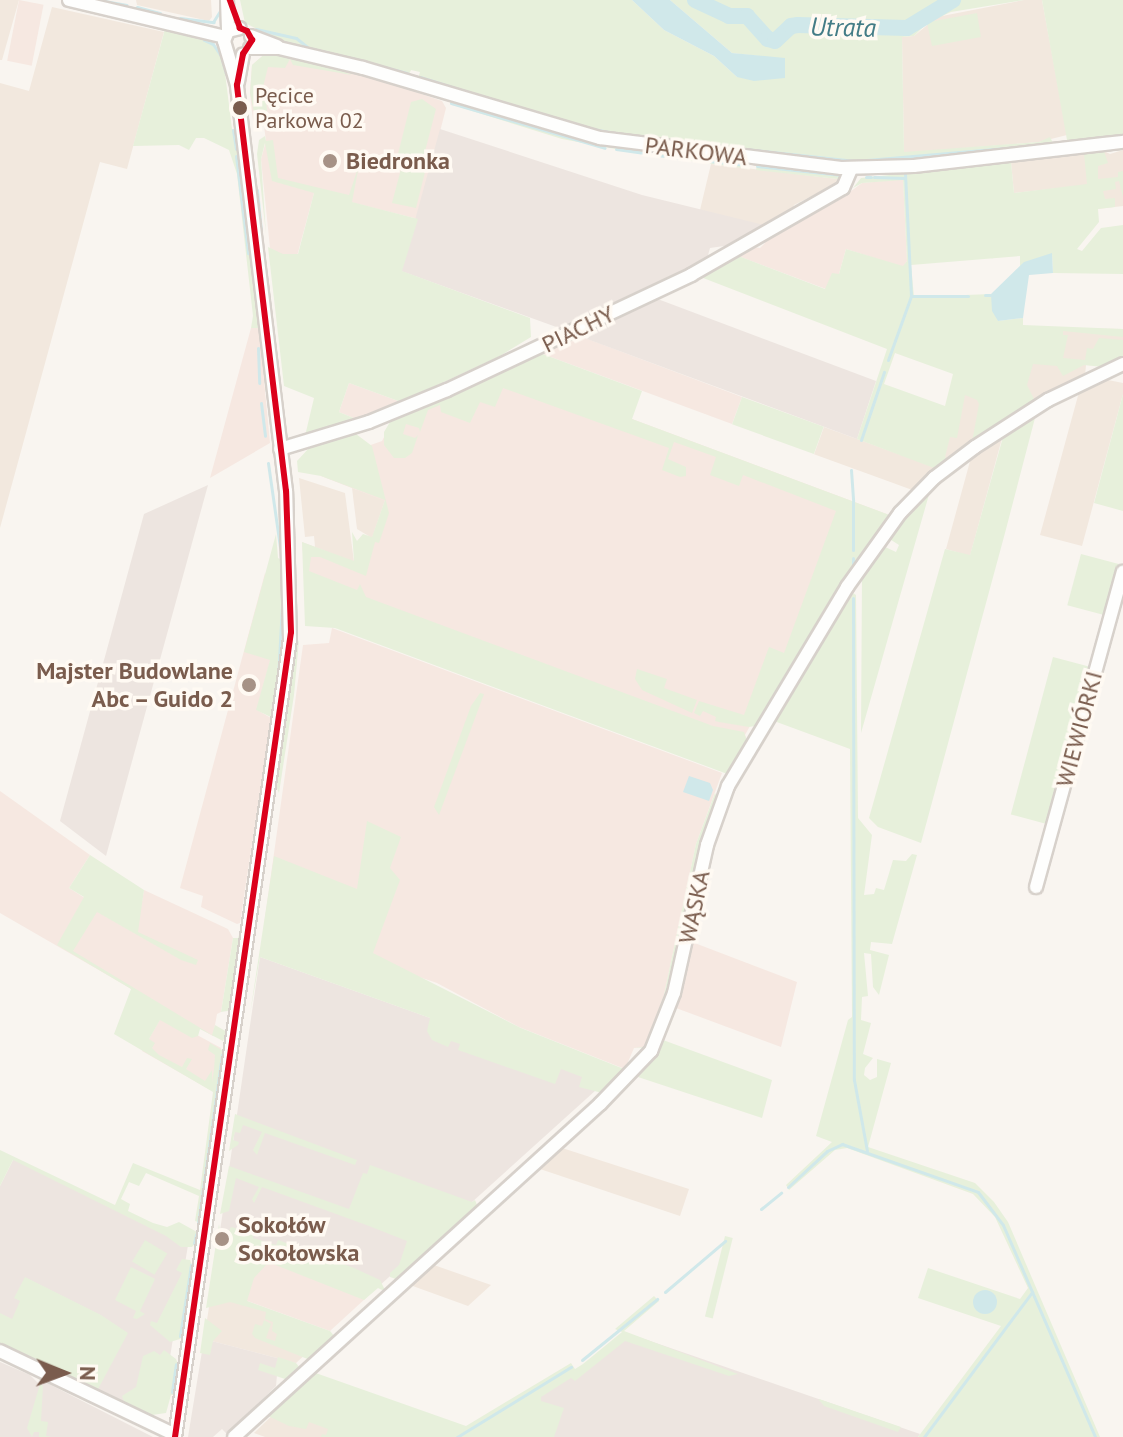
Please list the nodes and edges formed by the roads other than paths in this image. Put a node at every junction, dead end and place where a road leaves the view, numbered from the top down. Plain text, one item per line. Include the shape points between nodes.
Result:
1 (69, 0) edge
2 (228, 0) edge
3 (231, 32) junction
4 (248, 46) junction
5 (230, 52) junction
6 (237, 85) junction
7 (1123, 142) edge
8 (851, 169) junction
9 (1123, 364) edge
10 (280, 449) junction
11 (1123, 572) edge
12 (1036, 887) dead end
13 (0, 1351) edge
14 (175, 1436) edge
15 (234, 1437) edge

1 - 3 street
2 - 3 street
3 - 4 street
3 - 5 street
4 - 5 street
4 - 6 street
4 - 8 street, PARKOWA via 271,41 279,48 586,135
5 - 6 street
6 - 10 street
7 - 8 street, PARKOWA
8 - 10 street, PIACHY via 842,189 691,275 447,390 369,422
9 - 15 street, WĄSKA via 1048,400 975,447 900,513 837,602 724,794 700,872 674,993 651,1051 600,1104
10 - 14 street via 291,585 289,660
11 - 12 street, WIEWIÓRKI
13 - 14 street

